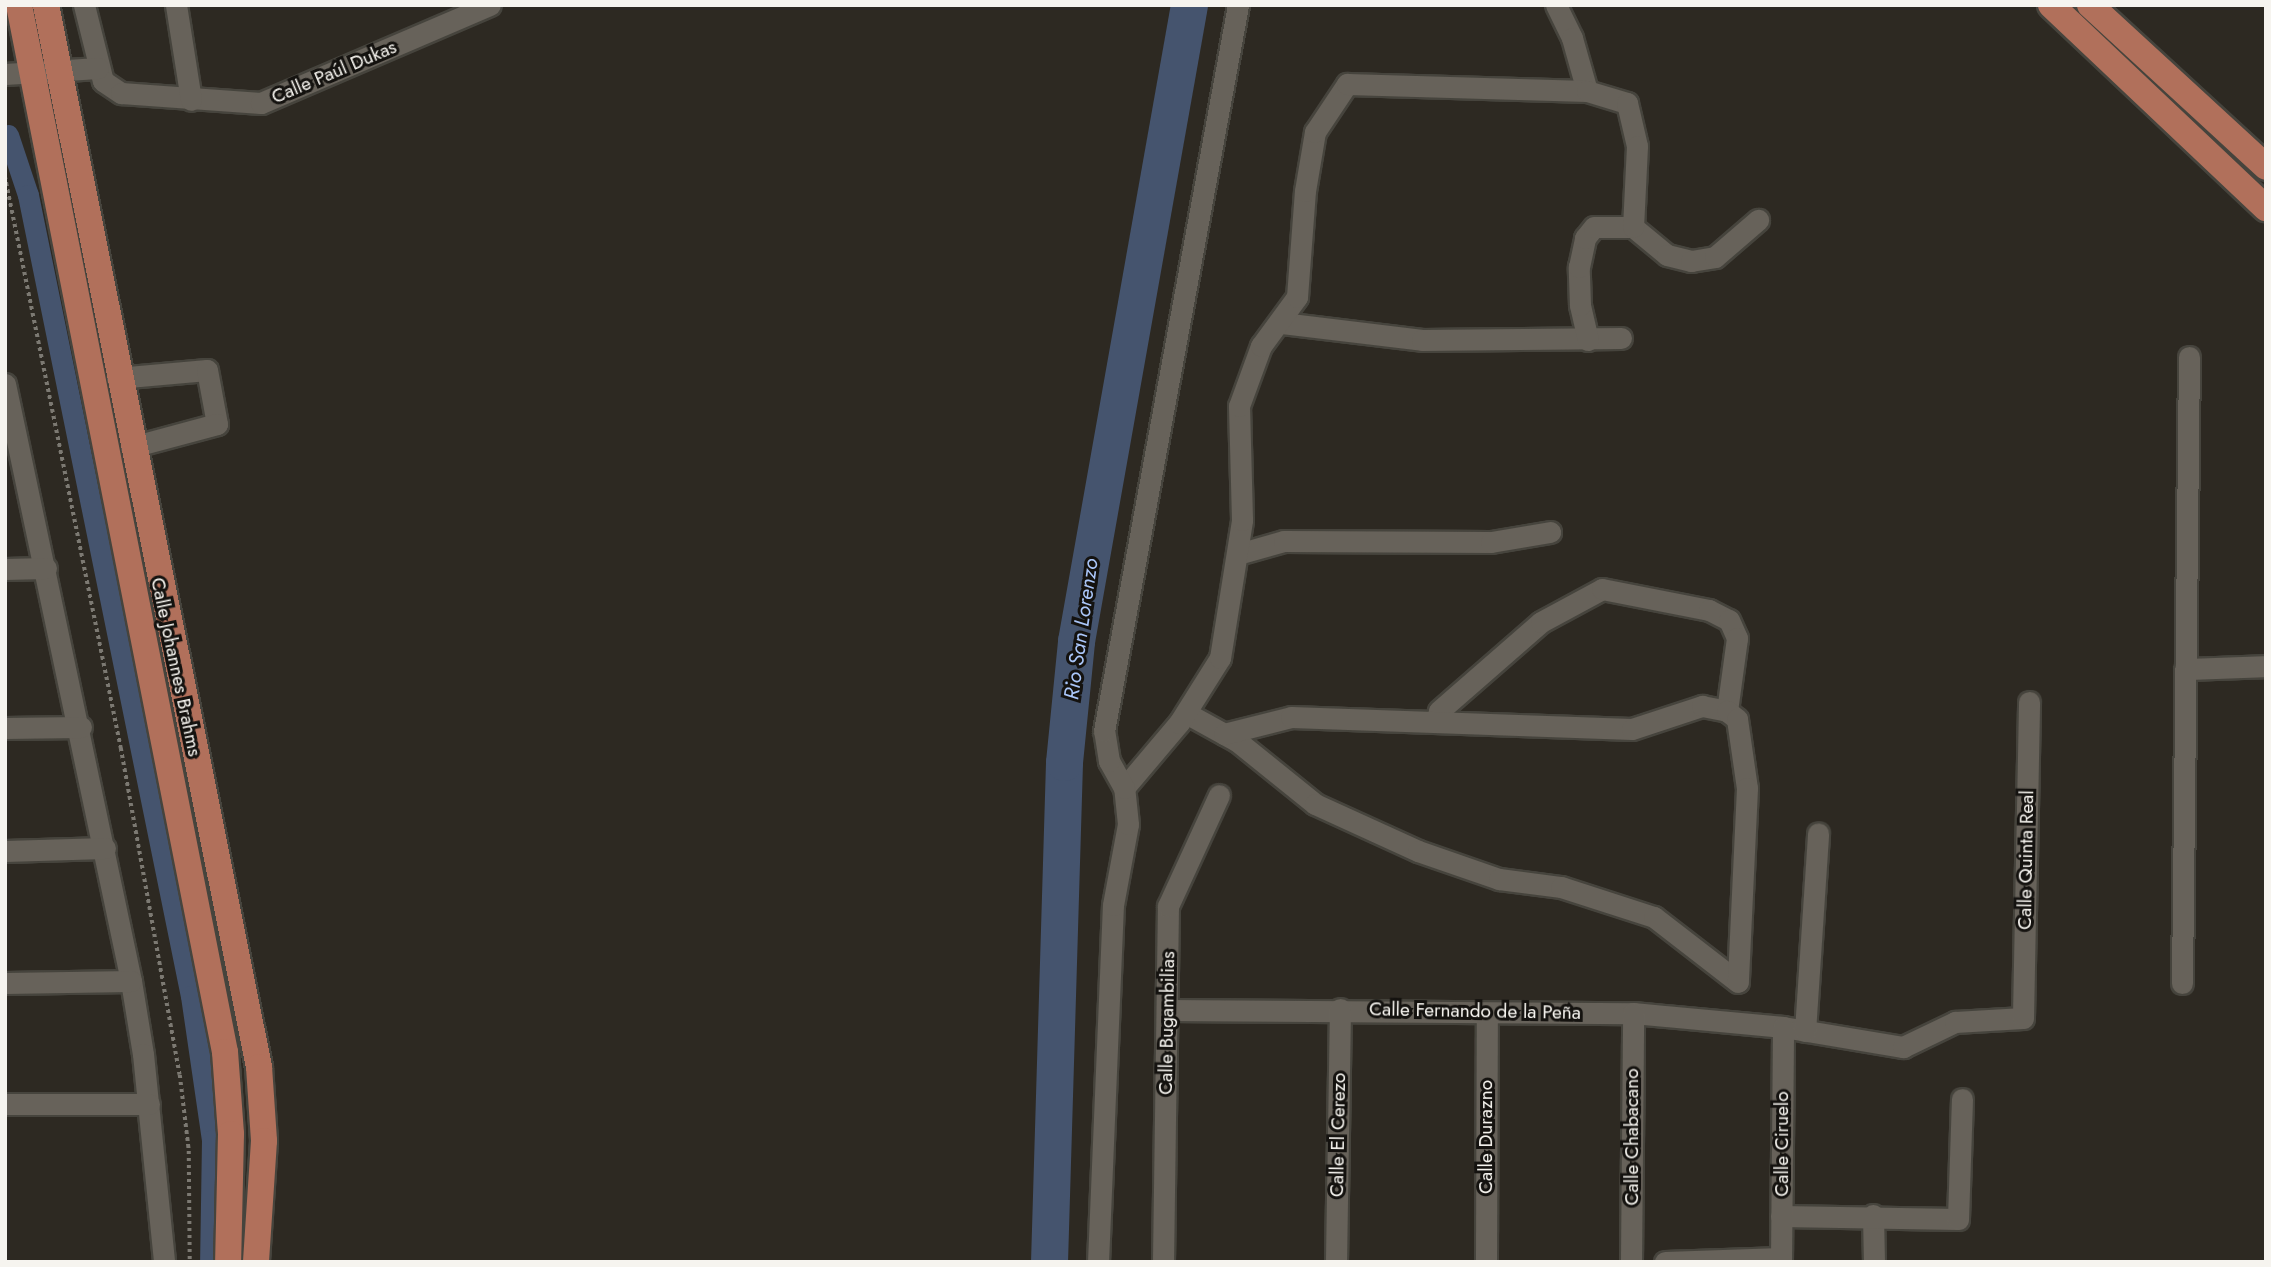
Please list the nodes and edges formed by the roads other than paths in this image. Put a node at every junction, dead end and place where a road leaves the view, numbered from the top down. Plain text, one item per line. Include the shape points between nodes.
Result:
1 (19, 5) edge
2 (46, 5) edge
3 (84, 5) edge
4 (176, 5) edge
5 (490, 5) edge
6 (1238, 5) edge
7 (1556, 5) edge
8 (2050, 5) edge
9 (2090, 5) edge
10 (98, 68) junction
11 (5, 74) edge
12 (61, 74) junction
13 (33, 75) junction
14 (1587, 91) junction
15 (191, 100) junction
16 (2266, 167) edge
17 (2266, 208) edge
18 (1758, 220) dead end
19 (1633, 227) junction
20 (1282, 323) junction
21 (1621, 338) dead end
22 (1588, 340) junction
23 (2189, 357) dead end
24 (117, 377) junction
25 (5, 384) edge
26 (8, 416) edge
27 (131, 447) junction
28 (1550, 533) dead end
29 (1238, 554) junction
30 (46, 568) junction
31 (5, 569) edge
32 (2266, 666) edge
33 (2185, 669) junction
34 (2029, 702) dead end
35 (1727, 711) junction
36 (1186, 713) junction
37 (1437, 719) junction
38 (81, 727) junction
39 (5, 728) edge
40 (1224, 734) junction
41 (1124, 788) junction
42 (1219, 795) dead end
43 (1818, 833) dead end
44 (105, 848) junction
45 (5, 850) edge
46 (131, 981) junction
47 (5, 983) edge
48 (2182, 983) dead end
49 (1340, 1009) junction
50 (1167, 1010) junction
51 (1487, 1013) junction
52 (1633, 1013) junction
53 (2023, 1017) joint
54 (1783, 1027) junction
55 (1805, 1031) junction
56 (1962, 1099) dead end
57 (5, 1104) edge
58 (149, 1104) junction
59 (1873, 1215) junction
60 (1782, 1216) junction
61 (1781, 1260) edge
62 (164, 1262) edge
63 (228, 1262) edge
64 (256, 1262) edge
65 (1098, 1262) edge
66 (1163, 1262) edge
67 (1336, 1262) edge
68 (1486, 1262) edge
69 (1631, 1262) edge
70 (1665, 1262) edge
71 (1874, 1262) edge

1 - 13 main road, Calle Johannes Brahms
2 - 12 main road, Calle Johannes Brahms
3 - 10 street
4 - 15 street
5 - 15 street, Calle Paúl Dukas via 261,103
6 - 41 street via 1104,731 1109,761
7 - 14 street via 1572,38
8 - 17 main road
9 - 16 main road
10 - 12 street
10 - 15 street, Calle Paúl Dukas via 103,81 121,93
11 - 13 street
12 - 13 street
12 - 24 main road, Calle Johannes Brahms
13 - 63 main road, Calle Johannes Brahms via 225,1052 231,1135
14 - 19 street via 1627,103 1637,146
14 - 20 street via 1347,84 1315,132 1305,191 1297,297
18 - 19 street via 1715,257 1691,261 1667,255
19 - 22 street via 1594,227 1585,238 1579,267 1580,305
20 - 22 street via 1422,340
20 - 29 street via 1261,346 1239,406 1242,509
21 - 22 street
23 - 33 street
24 - 27 main road, Calle Johannes Brahms
24 - 27 street via 207,370 217,425
25 - 26 street
26 - 30 street
27 - 64 main road, Calle Johannes Brahms via 259,1067 264,1141
28 - 29 street via 1491,542 1284,541
29 - 36 street via 1220,658
30 - 31 street
30 - 38 street
32 - 33 street
33 - 48 street
34 - 53 street, Calle Quinta Real
35 - 37 street via 1702,706 1632,729
35 - 37 street via 1737,638 1729,620 1699,607 1602,589 1541,622 1439,710
35 - 40 street via 1737,719 1747,788 1738,982 1654,916 1562,887 1499,879 1418,850 1315,804
36 - 40 street
36 - 41 street
37 - 40 street via 1291,717
38 - 39 street
38 - 44 street
41 - 65 street via 1128,824 1114,905
42 - 50 street, Calle Bugambilias via 1168,906
43 - 55 street
44 - 45 street
44 - 46 street
46 - 47 street
46 - 58 street
49 - 50 street, Calle Fernando de la Peña
49 - 51 street, Calle Fernando de la Peña
49 - 67 street, Calle El Cerezo
50 - 66 street, Calle Bugambilias
51 - 52 street, Calle Fernando de la Peña
51 - 68 street, Calle Durazno
52 - 54 street, Calle Fernando de la Peña
52 - 69 street, Calle Chabacano
53 - 55 street, Calle Fernando de la Peña via 1955,1022 1903,1047
54 - 55 street, Calle Fernando de la Peña
54 - 60 street, Calle Ciruelo
56 - 59 street via 1958,1219
57 - 58 street
58 - 62 street
59 - 60 street
59 - 71 street
60 - 61 street, Calle Ciruelo
61 - 70 street

